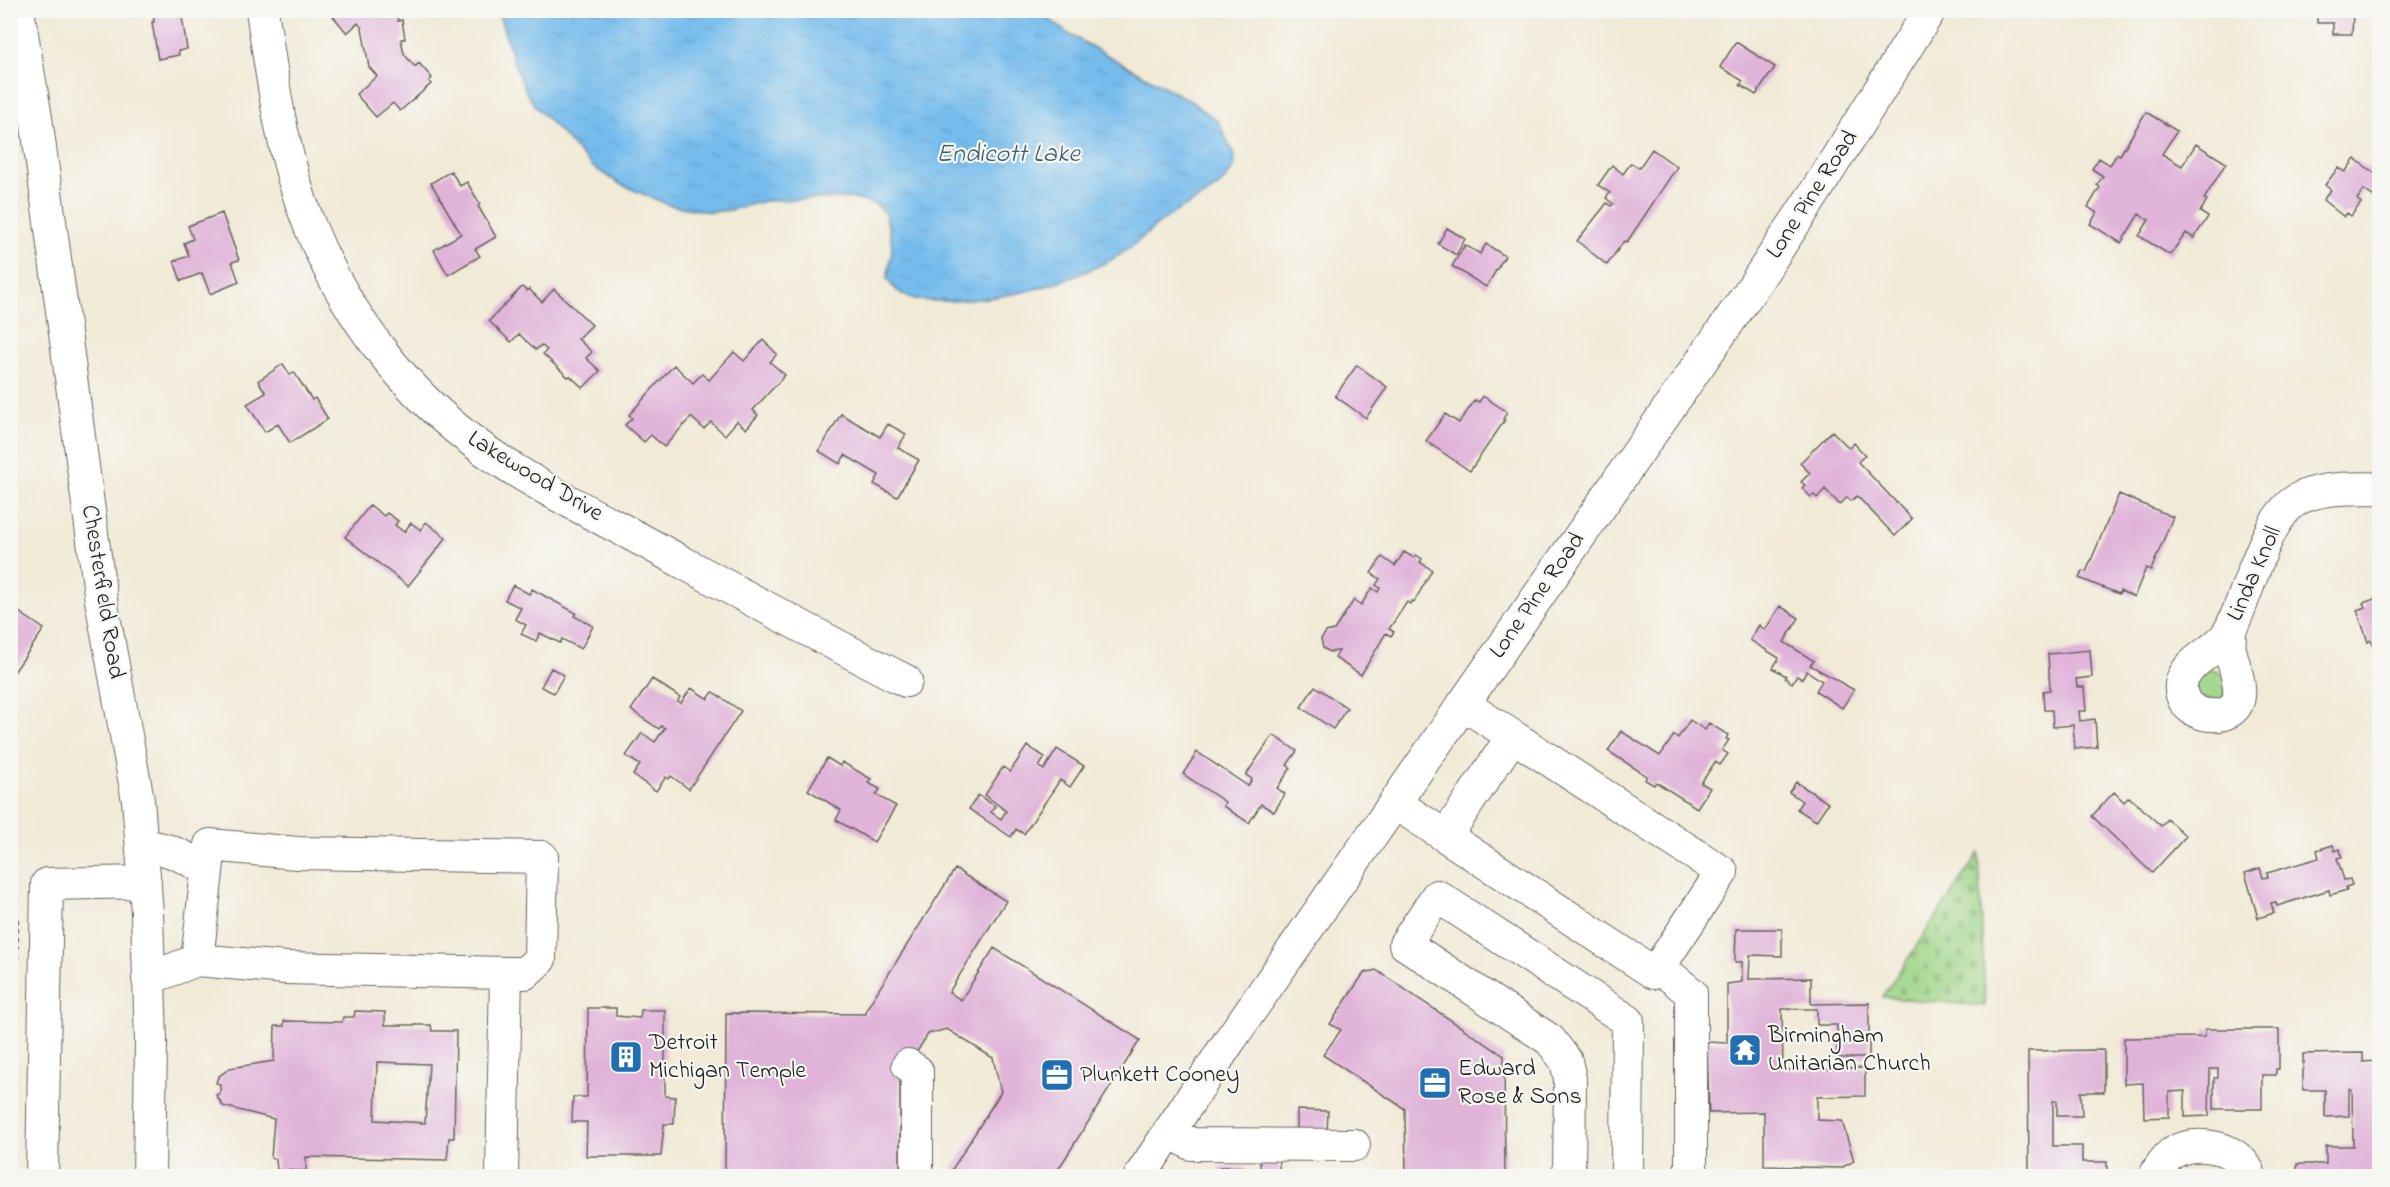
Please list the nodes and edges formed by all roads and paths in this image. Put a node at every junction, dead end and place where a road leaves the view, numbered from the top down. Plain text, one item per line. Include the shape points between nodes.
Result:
1 (18, 10) edge
2 (261, 10) edge
3 (1930, 10) edge
4 (17, 47) edge
5 (2379, 488) edge
6 (2230, 631) dead end
7 (906, 681) dead end
8 (1463, 704) junction
9 (1512, 736) junction
10 (1395, 803) junction
11 (1446, 836) junction
12 (142, 846) junction
13 (207, 870) junction
14 (145, 882) junction
15 (197, 960) junction
16 (1659, 967) junction
17 (506, 973) junction
18 (148, 979) junction
19 (17, 1032) dead end
20 (10, 1036) edge
21 (908, 1065) dead end
22 (1169, 1131) junction
23 (1354, 1145) dead end
24 (42, 1176) edge
25 (149, 1176) edge
26 (502, 1176) edge
27 (917, 1176) edge
28 (1140, 1176) edge
29 (1569, 1176) edge
30 (1627, 1176) edge
31 (1691, 1176) edge
32 (2155, 1176) edge
33 (2250, 1176) edge

1 - 4 street, Chesterfield Road
2 - 7 street, Lakewood Drive via 287,157 309,223 342,291 373,340 406,381 456,428 518,472
3 - 8 street, Lone Pine Road via 1748,294
4 - 12 street, Chesterfield Road via 36,118 101,600 138,800
5 - 6 street, Linda Knoll via 2316,493 2286,509 2265,545
8 - 9 street
8 - 10 street, Lone Pine Road
9 - 11 street
9 - 16 street via 1722,872
10 - 11 street
10 - 22 street, Lone Pine Road
11 - 16 street via 1654,973
12 - 13 street via 167,849
12 - 14 street, Chesterfield Road
13 - 15 street
13 - 17 street via 210,845 297,853 542,857 540,959 525,973
14 - 18 street, Chesterfield Road
14 - 24 street via 47,884
15 - 17 street via 286,968
15 - 18 street
16 - 31 street via 1691,993
17 - 26 street
18 - 25 street, Chesterfield Road
19 - 20 path
21 - 27 street via 917,1071
22 - 23 street via 1191,1144
22 - 28 street, Lone Pine Road
29 - 30 street via 1570,1079 1561,1053 1550,1040 1405,944 1437,896 1628,1021
32 - 33 street via 2171,1154 2210,1146 2240,1159

